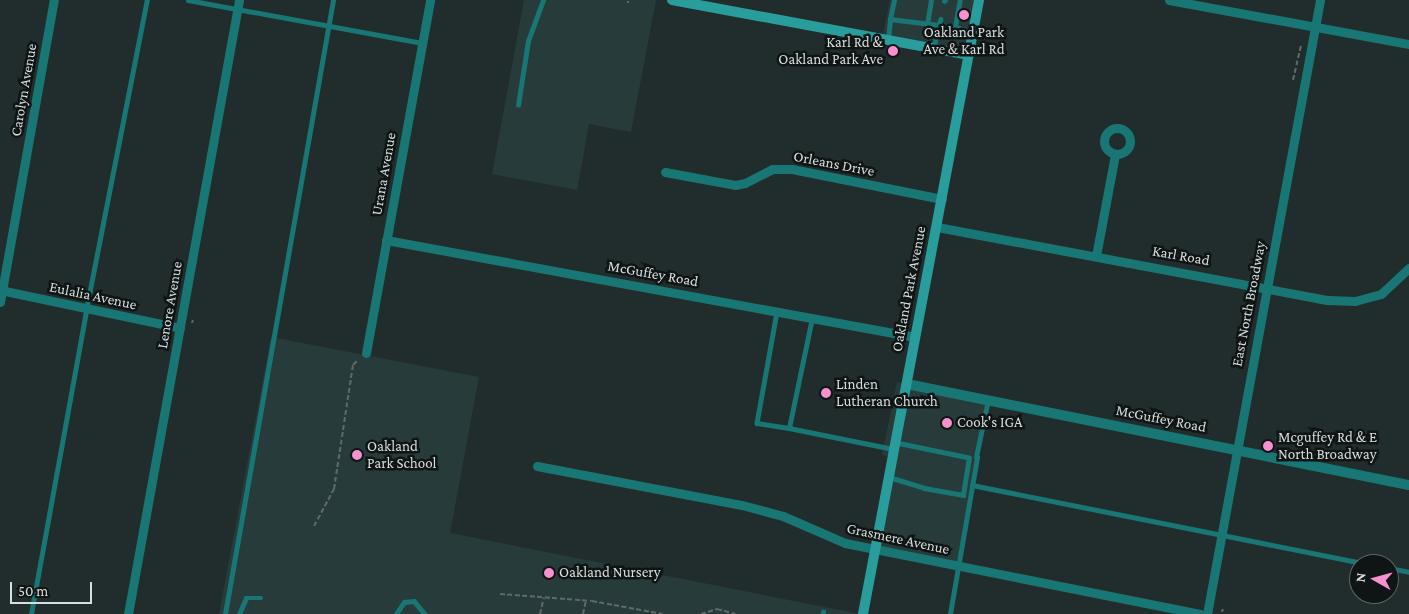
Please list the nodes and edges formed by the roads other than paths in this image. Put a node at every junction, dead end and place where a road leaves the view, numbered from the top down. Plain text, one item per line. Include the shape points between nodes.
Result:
1 (54, 0) edge
2 (147, 0) edge
3 (188, 0) edge
4 (333, 0) edge
5 (430, 0) edge
6 (543, 0) edge
7 (672, 0) edge
8 (894, 0) edge
9 (931, 0) edge
10 (960, 0) edge
11 (979, 0) edge
12 (1169, 0) edge
13 (1320, 0) edge
14 (239, 4) edge
15 (890, 19) junction
16 (941, 19) dead end
17 (927, 25) junction
18 (939, 25) junction
19 (328, 26) junction
20 (1316, 26) junction
21 (955, 27) junction
22 (973, 32) junction
23 (888, 40) junction
24 (422, 43) junction
25 (1409, 44) edge
26 (934, 49) junction
27 (968, 56) junction
28 (518, 105) dead end
29 (1115, 154) dead end
30 (665, 172) dead end
31 (942, 199) junction
32 (937, 227) junction
33 (386, 240) junction
34 (1096, 256) junction
35 (1408, 269) edge
36 (1266, 287) junction
37 (1, 290) edge
38 (0, 302) edge
39 (86, 310) junction
40 (777, 312) junction
41 (812, 318) junction
42 (180, 328) junction
43 (915, 337) junction
44 (366, 353) road end
45 (907, 384) junction
46 (988, 400) junction
47 (789, 428) junction
48 (895, 446) junction
49 (1236, 450) junction
50 (977, 457) junction
51 (969, 458) junction
52 (537, 466) dead end
53 (889, 477) junction
54 (972, 484) junction
55 (1409, 485) edge
56 (1221, 534) junction
57 (876, 550) junction
58 (1349, 560) edge
59 (959, 566) junction
60 (260, 598) dead end
61 (31, 614) edge
62 (128, 614) edge
63 (225, 614) edge
64 (239, 614) edge
65 (396, 614) edge
66 (425, 614) edge
67 (863, 614) edge
68 (950, 614) edge
69 (1200, 614) edge
70 (1207, 614) edge

1 - 37 street, Carolyn Avenue
2 - 39 lane
3 - 14 lane
4 - 19 lane
5 - 24 street, Urana Avenue
6 - 28 lane via 528,42
7 - 23 main road
8 - 15 lane
9 - 17 lane
10 - 21 lane
11 - 22 main road, Oakland Park Avenue
12 - 20 street
13 - 20 street, East North Broadway
14 - 19 lane
14 - 42 street, Lenore Avenue
15 - 17 lane
15 - 23 lane
16 - 18 lane
17 - 18 lane
18 - 21 lane
18 - 26 lane
19 - 24 lane
19 - 63 lane
20 - 25 street
20 - 36 street, East North Broadway
21 - 22 lane
22 - 27 main road, Oakland Park Avenue
23 - 26 main road
24 - 33 street, Urana Avenue
26 - 27 main road
27 - 31 main road, Oakland Park Avenue
29 - 34 street
30 - 31 street, Orleans Drive via 735,185 745,184 772,169 792,169
31 - 32 main road, Oakland Park Avenue
32 - 34 street, Karl Road
32 - 43 main road, Oakland Park Avenue
33 - 40 street, McGuffey Road
33 - 44 street, Urana Avenue
34 - 36 street, Karl Road
35 - 36 street, Karl Road via 1380,294 1355,301
36 - 49 street, East North Broadway
37 - 38 street, Carolyn Avenue
37 - 39 street, Eulalia Avenue
39 - 42 street, Eulalia Avenue
39 - 61 lane
40 - 41 street, McGuffey Road
40 - 47 lane via 757,423
41 - 43 street, McGuffey Road
41 - 47 lane
42 - 62 street, Lenore Avenue
43 - 45 main road, Oakland Park Avenue
45 - 46 street, McGuffey Road
45 - 48 main road, Oakland Park Avenue
46 - 49 street, McGuffey Road
46 - 50 lane
47 - 48 lane
48 - 51 lane
48 - 53 main road, Oakland Park Avenue
49 - 55 street, McGuffey Road
49 - 56 street, East North Broadway
50 - 51 lane
50 - 54 lane
51 - 53 lane via 963,495
52 - 57 street, Grasmere Avenue via 742,505 783,516 833,539
53 - 57 main road, Oakland Park Avenue
54 - 56 lane
54 - 59 lane
56 - 58 lane
56 - 70 street, East North Broadway
57 - 59 street, Grasmere Avenue
57 - 67 main road, Oakland Park Avenue
59 - 68 lane
59 - 69 street, Grasmere Avenue
60 - 64 lane via 246,598
65 - 66 lane via 404,602 414,602

